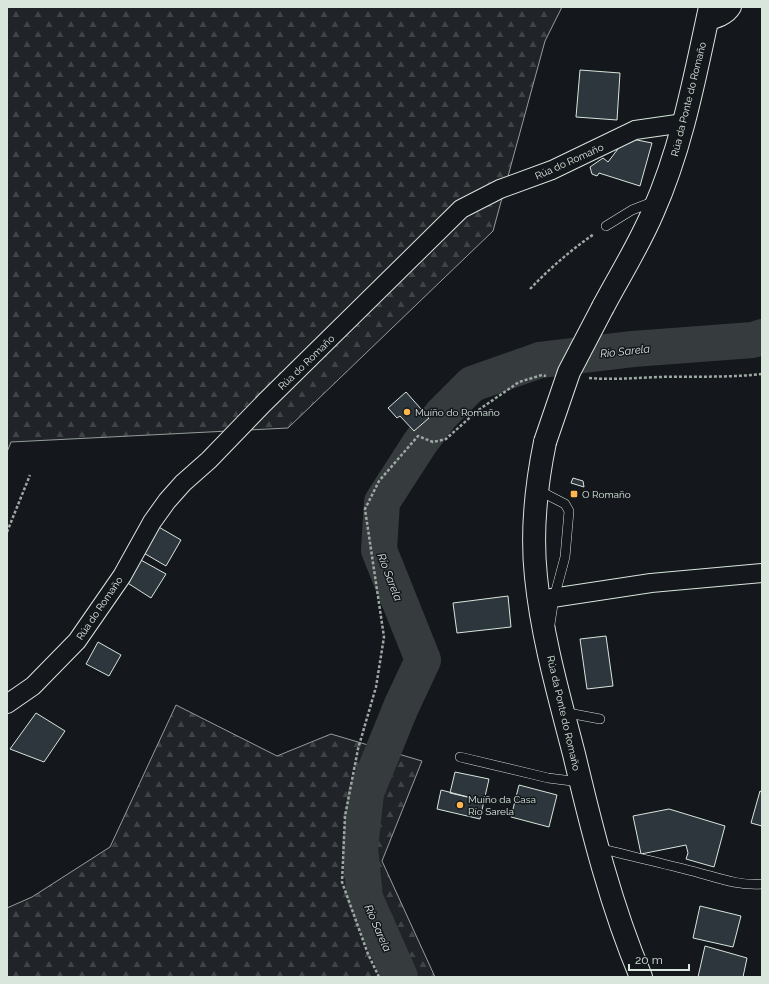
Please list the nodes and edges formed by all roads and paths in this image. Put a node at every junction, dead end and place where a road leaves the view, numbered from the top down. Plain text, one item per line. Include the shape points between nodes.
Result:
1 (732, 7) edge
2 (709, 14) edge
3 (684, 123) junction
4 (658, 200) junction
5 (606, 226) joint
6 (530, 289) dead end
7 (762, 374) edge
8 (550, 376) dead end
9 (581, 378) dead end
10 (30, 475) dead end
11 (536, 490) junction
12 (7, 532) edge
13 (762, 573) edge
14 (547, 599) junction
15 (7, 704) edge
16 (563, 712) junction
17 (600, 719) dead end
18 (460, 757) dead end
19 (580, 782) junction
20 (598, 848) junction
21 (762, 884) edge
22 (379, 977) edge
23 (641, 977) edge

1 - 2 street, Rúa da Ponte do Romaño via 720,18
2 - 3 main road, Rúa da Ponte do Romaño
3 - 4 main road, Rúa da Ponte do Romaño
3 - 15 street, Rúa do Romaño via 634,130 552,170 500,189 461,209 183,483 152,522 122,576 77,641 33,686
4 - 5 lane via 632,210
4 - 11 main road, Rúa da Ponte do Romaño, bridge via 570,372 545,442
5 - 6 path via 577,246
7 - 9 path via 612,380
8 - 22 path via 542,375 519,382 477,411 446,439 433,442 418,436 379,481 365,509 384,637 376,687 358,749 345,816 342,882
10 - 12 path
11 - 14 main road, Rúa da Ponte do Romaño via 536,575
11 - 14 lane via 565,504 569,511 565,557
13 - 14 street via 651,583
14 - 16 main road, Rúa da Ponte do Romaño via 548,647
16 - 17 lane
16 - 19 main road, Rúa da Ponte do Romaño
18 - 19 lane via 548,778
19 - 20 main road, Rúa da Ponte do Romaño
20 - 21 lane via 729,882
20 - 23 main road, Rúa da Ponte do Romaño via 626,942

